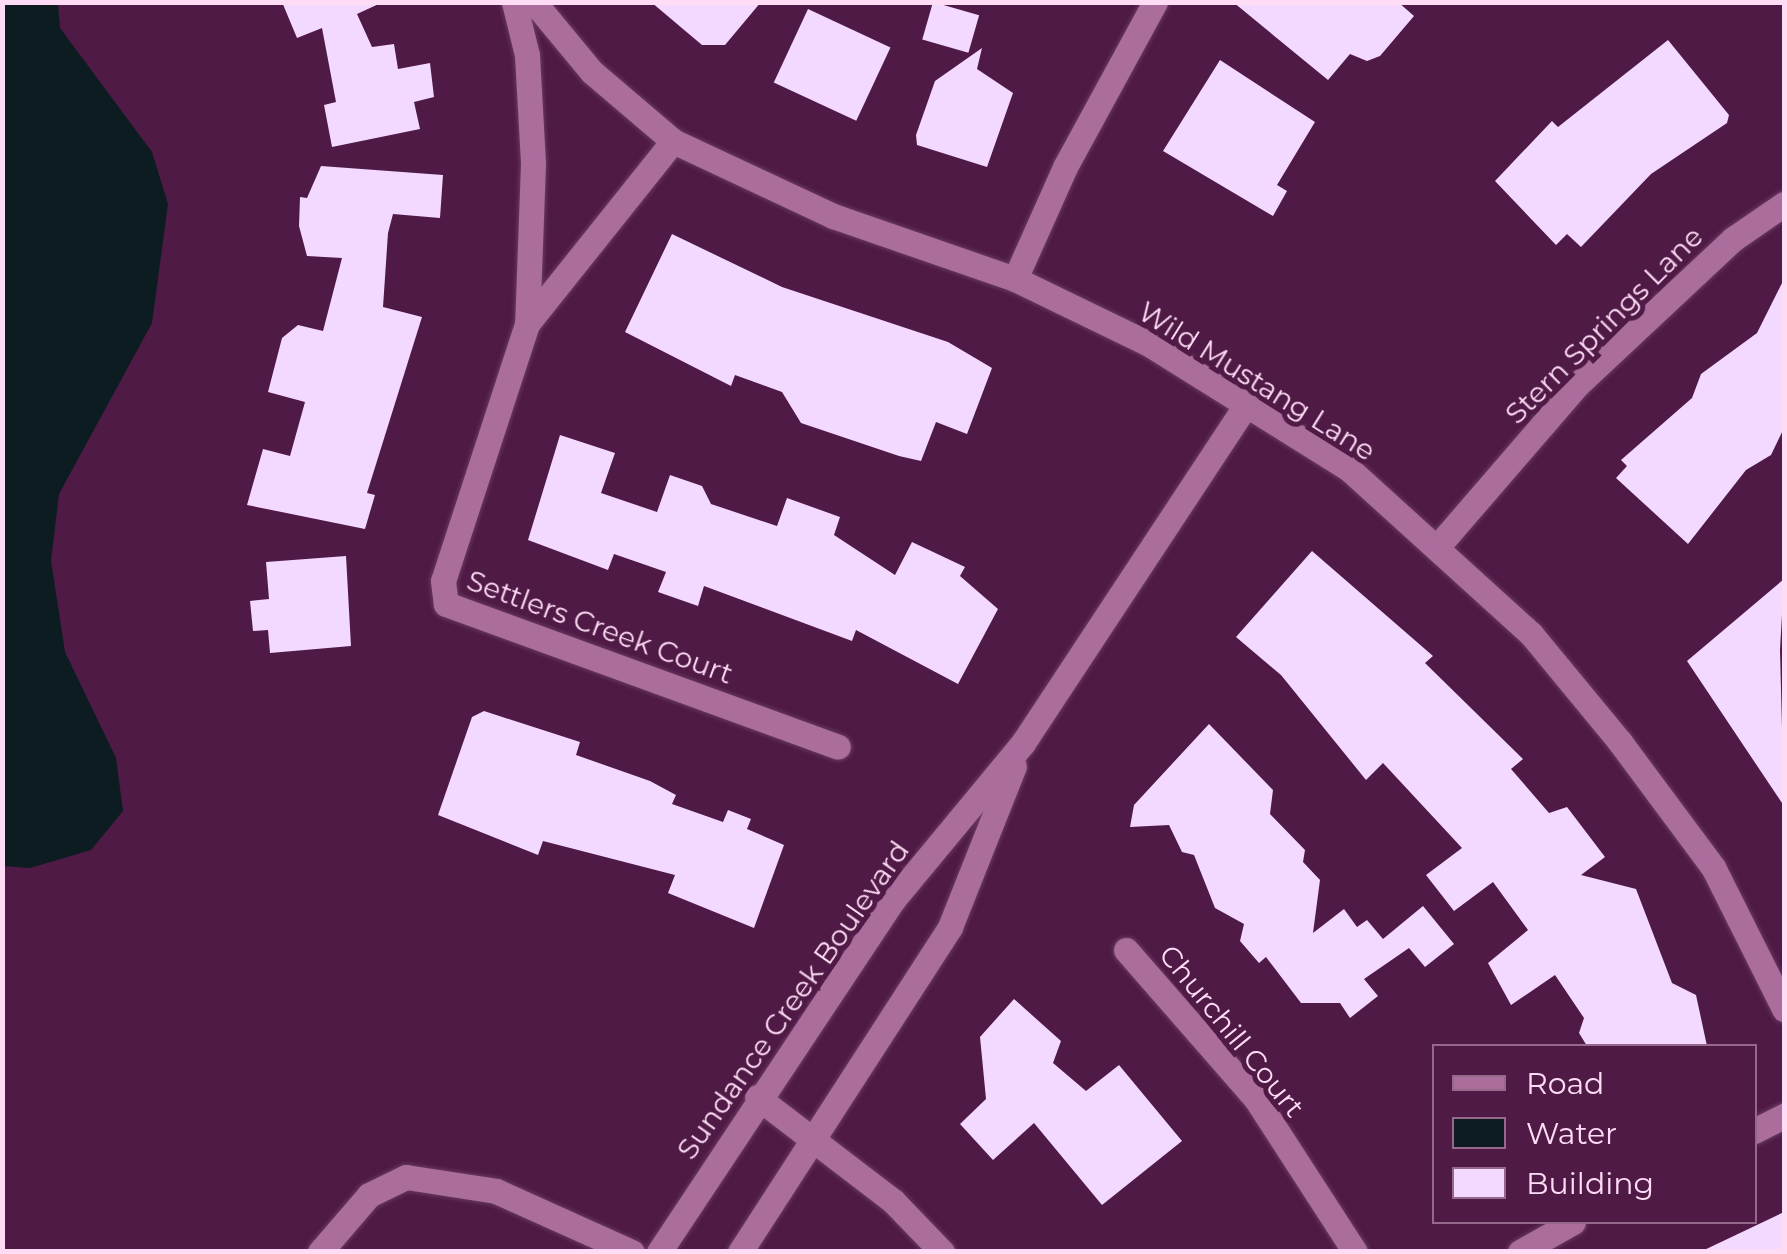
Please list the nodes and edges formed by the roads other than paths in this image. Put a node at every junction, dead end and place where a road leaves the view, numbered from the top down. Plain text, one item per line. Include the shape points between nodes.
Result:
1 (514, 2) edge
2 (534, 2) edge
3 (1155, 2) edge
4 (673, 140) junction
5 (1784, 204) edge
6 (1015, 279) junction
7 (526, 324) junction
8 (1247, 403) junction
9 (1438, 546) junction
10 (1023, 743) junction
11 (838, 747) dead end
12 (1126, 950) dead end
13 (1784, 1009) edge
14 (757, 1097) junction
15 (1784, 1116) edge
16 (1757, 1130) edge
17 (815, 1138) junction
18 (1569, 1224) edge
19 (320, 1252) edge
20 (632, 1252) edge
21 (658, 1252) edge
22 (740, 1252) edge
23 (942, 1252) edge
24 (1355, 1252) edge
25 (1520, 1252) edge

1 - 7 street, Settlers Creek Court via 527,54 533,164
2 - 4 street, Wild Mustang Lane via 592,72
3 - 6 street via 1065,166
4 - 6 street, Wild Mustang Lane via 833,216
4 - 7 street, Settlers Creek Court
5 - 9 street, Stern Springs Lane via 1733,238 1578,384
6 - 8 street, Wild Mustang Lane via 1150,344
7 - 11 street, Settlers Creek Court via 443,581 446,604
8 - 9 street, Wild Mustang Lane via 1349,469
8 - 10 street, Sundance Creek Boulevard
9 - 13 street, Wild Mustang Lane via 1531,634 1620,742 1713,867
10 - 14 street, Sundance Creek Boulevard via 893,900
10 - 17 street, Sundance Creek Boulevard via 950,927
12 - 24 street, Churchill Court via 1256,1098
14 - 17 street
14 - 21 street, Sundance Creek Boulevard
15 - 16 street
17 - 22 street, Sundance Creek Boulevard
17 - 23 street
18 - 25 street
19 - 20 street via 369,1194 406,1177 496,1191

